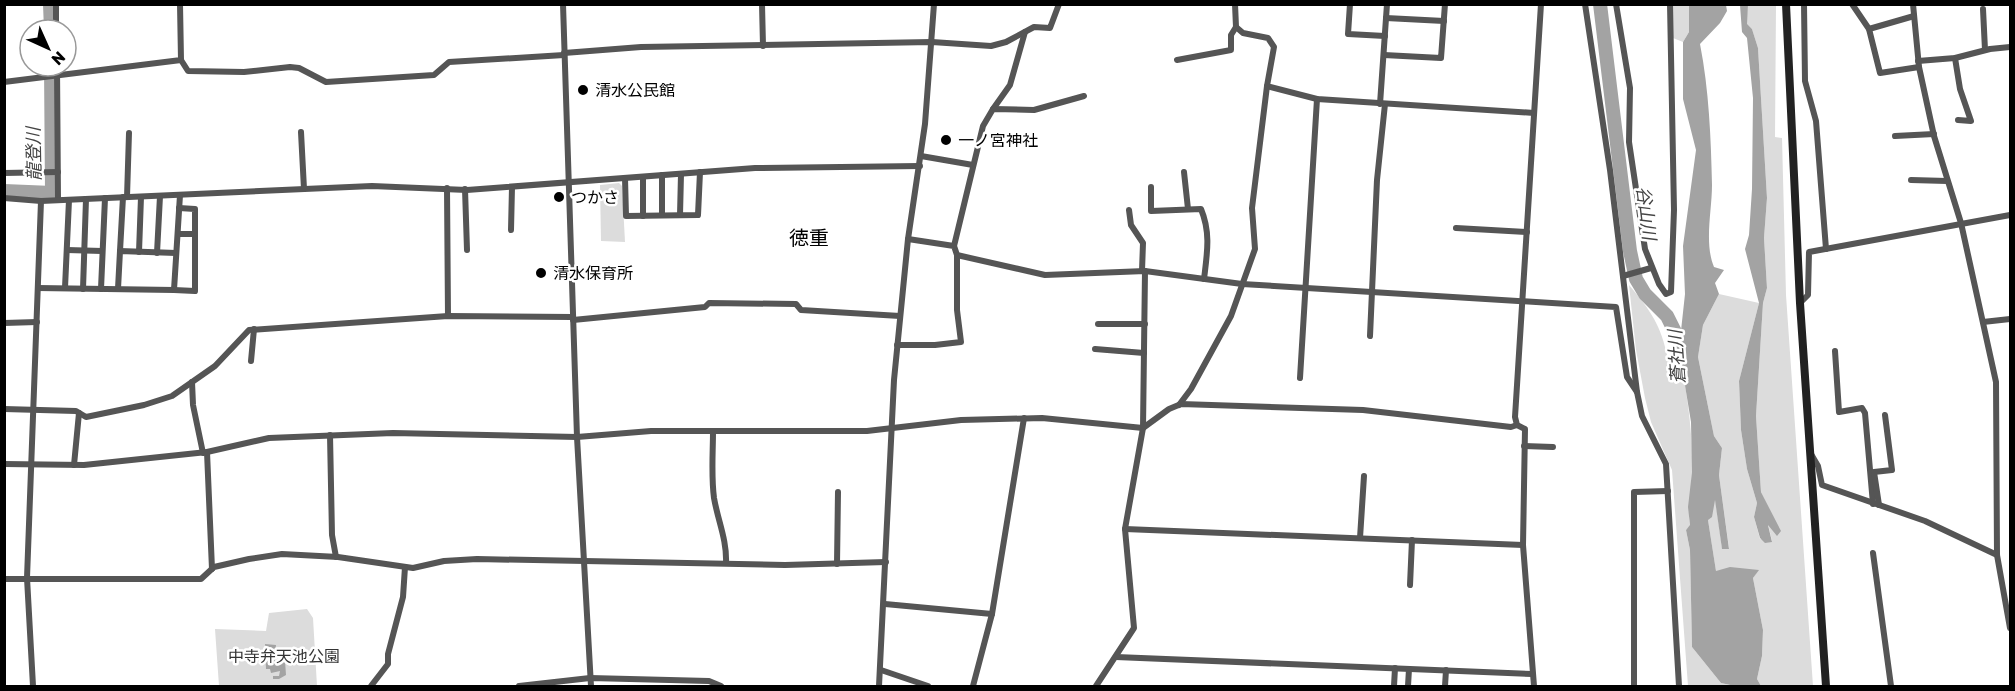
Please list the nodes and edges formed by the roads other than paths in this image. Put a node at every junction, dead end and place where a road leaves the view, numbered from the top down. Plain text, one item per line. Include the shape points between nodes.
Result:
1 (180, 4) edge
2 (563, 4) edge
3 (762, 4) edge
4 (934, 4) edge
5 (1059, 4) edge
6 (1235, 4) edge
7 (1350, 4) edge
8 (1387, 4) edge
9 (1445, 4) edge
10 (1541, 4) edge
11 (1585, 4) edge
12 (1616, 4) edge
13 (1670, 4) edge
14 (1786, 4) edge
15 (1804, 4) edge
16 (1852, 4) edge
17 (1913, 4) edge
18 (1983, 9) dead end
19 (1914, 16) junction
20 (1386, 18) junction
21 (1444, 21) junction
22 (1236, 27) junction
23 (1869, 29) junction
24 (1025, 31) junction
25 (1385, 36) junction
26 (932, 42) junction
27 (762, 46) junction
28 (2010, 47) edge
29 (1985, 50) junction
30 (564, 54) junction
31 (1384, 55) junction
32 (1955, 58) junction
33 (181, 60) junction
34 (1177, 60) dead end
35 (1918, 64) junction
36 (78, 73) edge
37 (39, 78) edge
38 (57, 78) edge
39 (4, 82) edge
40 (1267, 86) junction
41 (1084, 96) dead end
42 (1317, 99) junction
43 (1382, 104) junction
44 (993, 108) junction
45 (1534, 113) junction
46 (1958, 120) dead end
47 (301, 132) dead end
48 (129, 133) dead end
49 (1934, 134) junction
50 (1895, 136) dead end
51 (921, 156) junction
52 (973, 165) junction
53 (920, 166) junction
54 (58, 172) junction
55 (700, 172) junction
56 (1184, 172) dead end
57 (4, 173) edge
58 (681, 174) junction
59 (662, 175) junction
60 (643, 177) junction
61 (625, 178) junction
62 (1911, 180) dead end
63 (1947, 181) junction
64 (568, 183) junction
65 (512, 187) junction
66 (1151, 187) dead end
67 (447, 188) junction
68 (304, 189) junction
69 (465, 189) junction
70 (180, 195) junction
71 (160, 196) junction
72 (125, 197) junction
73 (141, 197) junction
74 (4, 198) edge
75 (105, 198) junction
76 (86, 199) junction
77 (58, 200) junction
78 (69, 200) junction
79 (41, 201) junction
80 (179, 208) junction
81 (1188, 209) junction
82 (1129, 210) dead end
83 (662, 215) junction
84 (680, 215) junction
85 (2010, 215) edge
86 (643, 216) junction
87 (1961, 223) junction
88 (1456, 228) dead end
89 (511, 230) dead end
90 (1527, 232) junction
91 (178, 234) junction
92 (195, 234) junction
93 (908, 239) junction
94 (954, 246) junction
95 (1826, 249) junction
96 (67, 250) junction
97 (84, 250) junction
98 (467, 250) dead end
99 (102, 251) junction
100 (120, 251) junction
101 (139, 252) junction
102 (157, 253) junction
103 (176, 253) junction
104 (957, 255) junction
105 (1652, 268) junction
106 (1144, 271) junction
107 (1623, 276) junction
108 (1204, 279) junction
109 (1242, 284) junction
110 (38, 288) junction
111 (65, 288) junction
112 (83, 289) junction
113 (101, 289) junction
114 (118, 289) junction
115 (1307, 289) junction
116 (174, 291) junction
117 (1372, 292) junction
118 (1523, 300) junction
119 (1800, 303) junction
120 (448, 316) junction
121 (900, 316) junction
122 (572, 318) junction
123 (2010, 319) edge
124 (37, 322) junction
125 (1983, 322) junction
126 (4, 323) edge
127 (1098, 324) dead end
128 (1145, 324) junction
129 (254, 329) junction
130 (1370, 336) dead end
131 (897, 345) junction
132 (1095, 349) dead end
133 (1835, 351) dead end
134 (1144, 353) junction
135 (251, 361) dead end
136 (1300, 378) dead end
137 (192, 382) junction
138 (1637, 392) junction
139 (1179, 405) junction
140 (4, 409) edge
141 (34, 411) junction
142 (79, 413) junction
143 (1885, 415) dead end
144 (1024, 418) junction
145 (1517, 425) junction
146 (890, 428) junction
147 (1143, 428) junction
148 (713, 431) junction
149 (330, 435) junction
150 (577, 437) junction
151 (1524, 447) junction
152 (1553, 447) dead end
153 (205, 453) junction
154 (1810, 454) junction
155 (4, 464) edge
156 (33, 464) junction
157 (74, 465) junction
158 (1364, 476) dead end
159 (1668, 491) junction
160 (838, 492) dead end
161 (1876, 504) junction
162 (1125, 529) junction
163 (1360, 538) junction
164 (1412, 540) junction
165 (1523, 545) junction
166 (1873, 553) dead end
167 (1997, 555) junction
168 (336, 557) junction
169 (583, 562) junction
170 (886, 562) junction
171 (726, 563) junction
172 (837, 564) junction
173 (405, 567) junction
174 (212, 569) junction
175 (27, 578) junction
176 (4, 579) edge
177 (1410, 585) dead end
178 (885, 604) junction
179 (992, 614) junction
180 (2010, 628) edge
181 (1116, 657) junction
182 (1395, 668) junction
183 (1409, 669) junction
184 (880, 670) junction
185 (1446, 670) junction
186 (1533, 674) junction
187 (590, 678) junction
188 (33, 687) edge
189 (371, 687) edge
190 (519, 687) edge
191 (591, 687) edge
192 (722, 687) edge
193 (879, 687) edge
194 (928, 687) edge
195 (973, 687) edge
196 (1096, 687) edge
197 (1394, 687) edge
198 (1408, 687) edge
199 (1445, 687) edge
200 (1534, 687) edge
201 (1634, 687) edge
202 (1679, 687) edge
203 (1826, 687) edge
204 (1891, 687) edge

1 - 33 street
2 - 30 street
3 - 27 street
4 - 26 street
5 - 24 street via 1050,28
6 - 22 street
7 - 25 street via 1348,34
8 - 20 street
9 - 21 street
10 - 45 street
11 - 107 street
12 - 105 street via 1632,104 1629,142 1645,249
13 - 105 street via 1674,210 1671,292 1666,294
14 - 119 street
15 - 95 street via 1805,81 1816,121
16 - 23 street
17 - 19 street
18 - 29 street
19 - 23 street
19 - 35 street
20 - 21 street
20 - 25 street
21 - 31 street via 1441,58
22 - 34 street via 1230,35 1231,50
22 - 40 street via 1243,33 1268,38 1274,47
23 - 35 street via 1880,73
24 - 26 street via 992,46
24 - 44 street via 1010,85
25 - 31 street
26 - 27 street
26 - 51 street
27 - 30 street via 641,47
28 - 29 street
29 - 32 street
30 - 33 street via 448,62 434,75 326,82 299,68 188,71
30 - 64 street
31 - 43 street
32 - 35 street
32 - 46 street via 1971,121
33 - 36 street
35 - 49 street
37 - 39 street
38 - 54 street
40 - 42 street
40 - 109 street via 1252,208 1255,249
41 - 44 street via 1034,110
42 - 43 street
42 - 115 street
43 - 45 street
43 - 117 street
44 - 52 street via 983,126
45 - 90 street
47 - 68 street
48 - 72 street
49 - 50 street
49 - 63 street
51 - 52 street
51 - 53 street
52 - 94 street
53 - 55 street
53 - 93 street
54 - 57 street
54 - 77 street
55 - 58 street
55 - 84 street via 698,215
56 - 81 street
58 - 59 street
58 - 84 street
59 - 60 street
59 - 83 street
60 - 61 street
60 - 86 street
61 - 64 street
61 - 86 street via 626,216
62 - 63 street
63 - 87 street
64 - 65 street
64 - 122 street
65 - 69 street
65 - 89 street
66 - 81 street via 1151,211
67 - 68 street
67 - 69 street
67 - 120 street
68 - 70 street
69 - 98 street
70 - 71 street
70 - 80 street
71 - 73 street
71 - 102 street
72 - 73 street
72 - 75 street
72 - 100 street
73 - 101 street
74 - 79 street
75 - 76 street
75 - 99 street
76 - 78 street
76 - 97 street
77 - 78 street
77 - 79 street
78 - 96 street
79 - 110 street
80 - 91 street
80 - 92 street via 195,209
81 - 108 street via 1201,209 1207,223
82 - 106 street via 1131,225 1143,243
83 - 84 street
83 - 86 street
85 - 87 street
87 - 95 street
87 - 125 street
88 - 90 street
90 - 118 street
91 - 92 street
91 - 103 street
92 - 116 street via 195,291
93 - 94 street
93 - 121 street
94 - 104 street
95 - 119 street via 1809,252 1808,294
96 - 97 street
96 - 111 street
97 - 99 street
97 - 112 street
99 - 113 street
100 - 101 street
100 - 114 street
101 - 102 street
102 - 103 street
103 - 116 street
104 - 106 street via 1045,275
104 - 131 street via 961,342
105 - 107 street
106 - 108 street
106 - 128 street
107 - 138 street
108 - 109 street
109 - 115 street
109 - 139 street via 1231,316
110 - 111 street
110 - 124 street
111 - 112 street
112 - 113 street
113 - 114 street
114 - 116 street
115 - 117 street
115 - 136 street
117 - 118 street
117 - 130 street
118 - 138 street via 1616,307 1627,377
118 - 145 street
119 - 154 street
120 - 122 street
120 - 129 street
121 - 122 street via 801,310 796,304 709,303 705,307
121 - 131 street
122 - 150 street
123 - 125 street
124 - 126 street
124 - 141 street
125 - 167 street via 1996,382
127 - 128 street
128 - 134 street
129 - 135 street
129 - 137 street
131 - 146 street
132 - 134 street
133 - 161 street via 1839,412 1862,408 1865,413
134 - 147 street
137 - 142 street via 172,396 144,405 86,417
137 - 153 street via 193,405
138 - 159 street via 1642,416 1666,464
139 - 145 street via 1363,410
139 - 147 street
140 - 141 street
141 - 142 street
141 - 156 street
142 - 157 street
143 - 161 street via 1892,470 1874,472
144 - 146 street
144 - 147 street
144 - 179 street
145 - 151 street via 1525,429
146 - 148 street via 867,432
146 - 170 street
147 - 162 street
148 - 150 street
148 - 171 street via 714,494 725,538
149 - 150 street
149 - 153 street via 269,438
149 - 168 street
150 - 169 street
151 - 152 street
151 - 165 street
153 - 157 street
153 - 174 street
154 - 161 street via 1818,466 1822,485
154 - 203 street
155 - 156 street
156 - 157 street
156 - 175 street
158 - 163 street
159 - 201 street via 1634,492
159 - 202 street
160 - 172 street
161 - 167 street via 1925,521
162 - 163 street
162 - 181 street via 1134,628
163 - 164 street
164 - 165 street
164 - 177 street
165 - 186 street
166 - 204 street
167 - 180 street
168 - 173 street
168 - 174 street via 282,554
169 - 171 street
169 - 173 street via 477,559
169 - 187 street
170 - 172 street
170 - 178 street
171 - 172 street
173 - 189 street via 403,597 388,664
174 - 175 street via 201,579
175 - 176 street
175 - 188 street
178 - 179 street
178 - 184 street
179 - 195 street
181 - 182 street
181 - 196 street
182 - 183 street
182 - 197 street
183 - 185 street
183 - 198 street
184 - 193 street
184 - 194 street
185 - 186 street
185 - 199 street
186 - 200 street
187 - 190 street
187 - 191 street
187 - 192 street via 709,681

